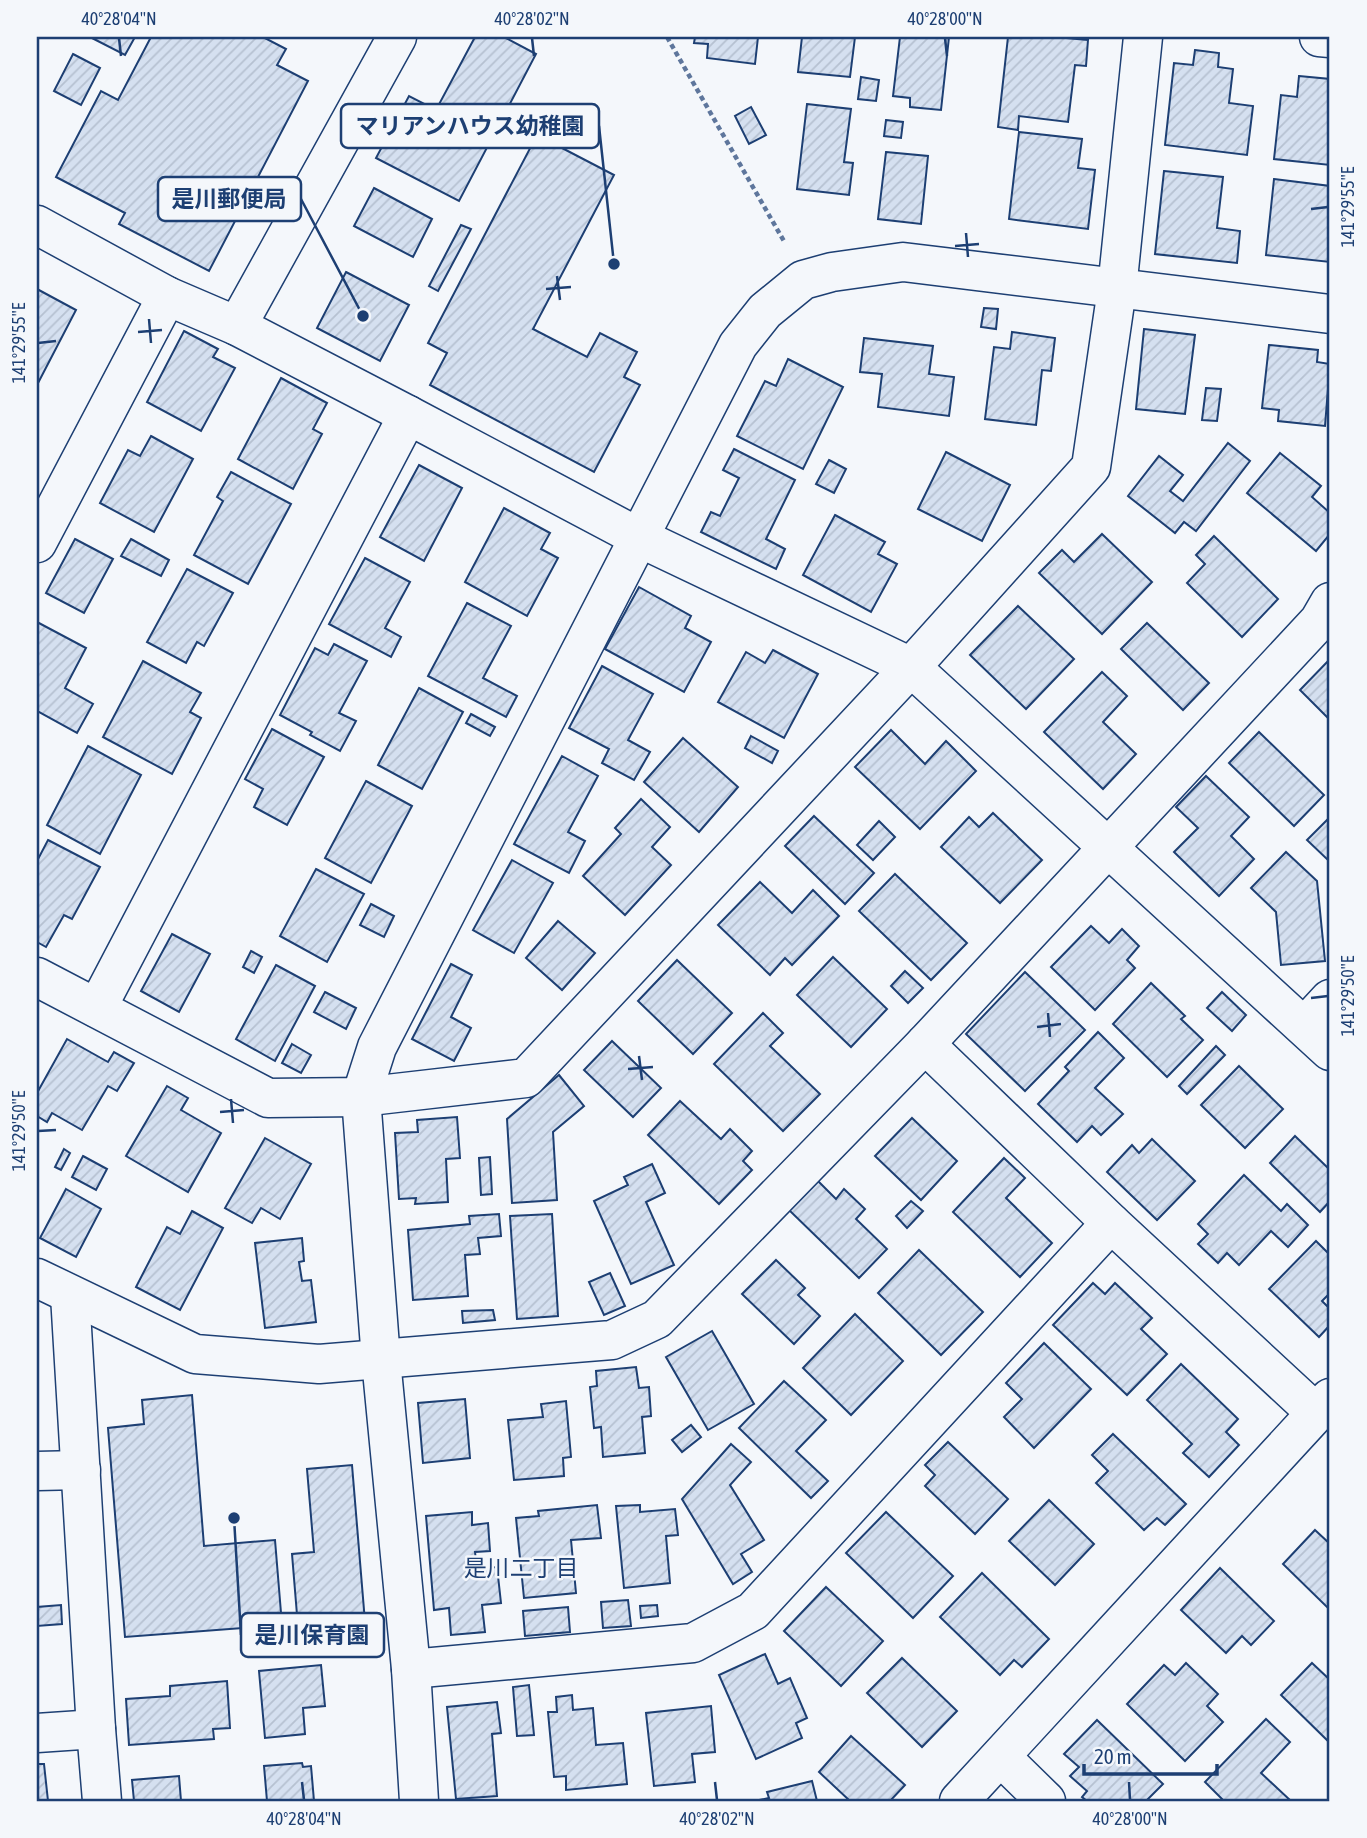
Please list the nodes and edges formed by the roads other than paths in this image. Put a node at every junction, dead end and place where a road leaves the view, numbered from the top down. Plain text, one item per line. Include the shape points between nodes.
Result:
1 (397, 37) edge
2 (1143, 37) edge
3 (1319, 37) edge
4 (1330, 38) edge
5 (37, 225) edge
6 (1117, 289) junction
7 (167, 296) junction
8 (1330, 314) edge
9 (237, 326) junction
10 (408, 415) junction
11 (638, 537) junction
12 (37, 543) edge
13 (1330, 602) edge
14 (911, 667) junction
15 (1108, 845) junction
16 (37, 977) edge
17 (97, 1008) junction
18 (1322, 1025) edge
19 (925, 1044) junction
20 (361, 1097) junction
21 (1111, 1223) junction
22 (53, 1287) edge
23 (381, 1360) junction
24 (1323, 1405) edge
25 (81, 1470) junction
26 (37, 1471) edge
27 (411, 1670) junction
28 (96, 1729) junction
29 (37, 1732) edge
30 (1001, 1757) junction
31 (103, 1801) edge
32 (419, 1801) edge
33 (959, 1801) edge
34 (1046, 1801) edge

1 - 9 street
2 - 6 street
3 - 4 street
5 - 7 street
6 - 8 street
6 - 11 street via 903,262 803,280 765,311 738,345
6 - 14 street via 1091,467
7 - 9 street
7 - 12 street
9 - 10 street
10 - 11 street
10 - 17 street
11 - 14 street
11 - 20 street via 377,1046
13 - 15 street via 1318,621
14 - 15 street
14 - 20 street via 526,1078
15 - 18 street
15 - 19 street
16 - 17 street
17 - 20 street via 268,1098
19 - 21 street
19 - 23 street via 657,1319 612,1340
20 - 23 street
21 - 24 street
21 - 27 street via 753,1611 693,1643
22 - 23 street via 195,1354 319,1364
22 - 25 street
23 - 27 street
24 - 30 street
25 - 26 street
25 - 28 street
27 - 32 street
28 - 29 street
28 - 31 street
30 - 33 street
30 - 34 street

